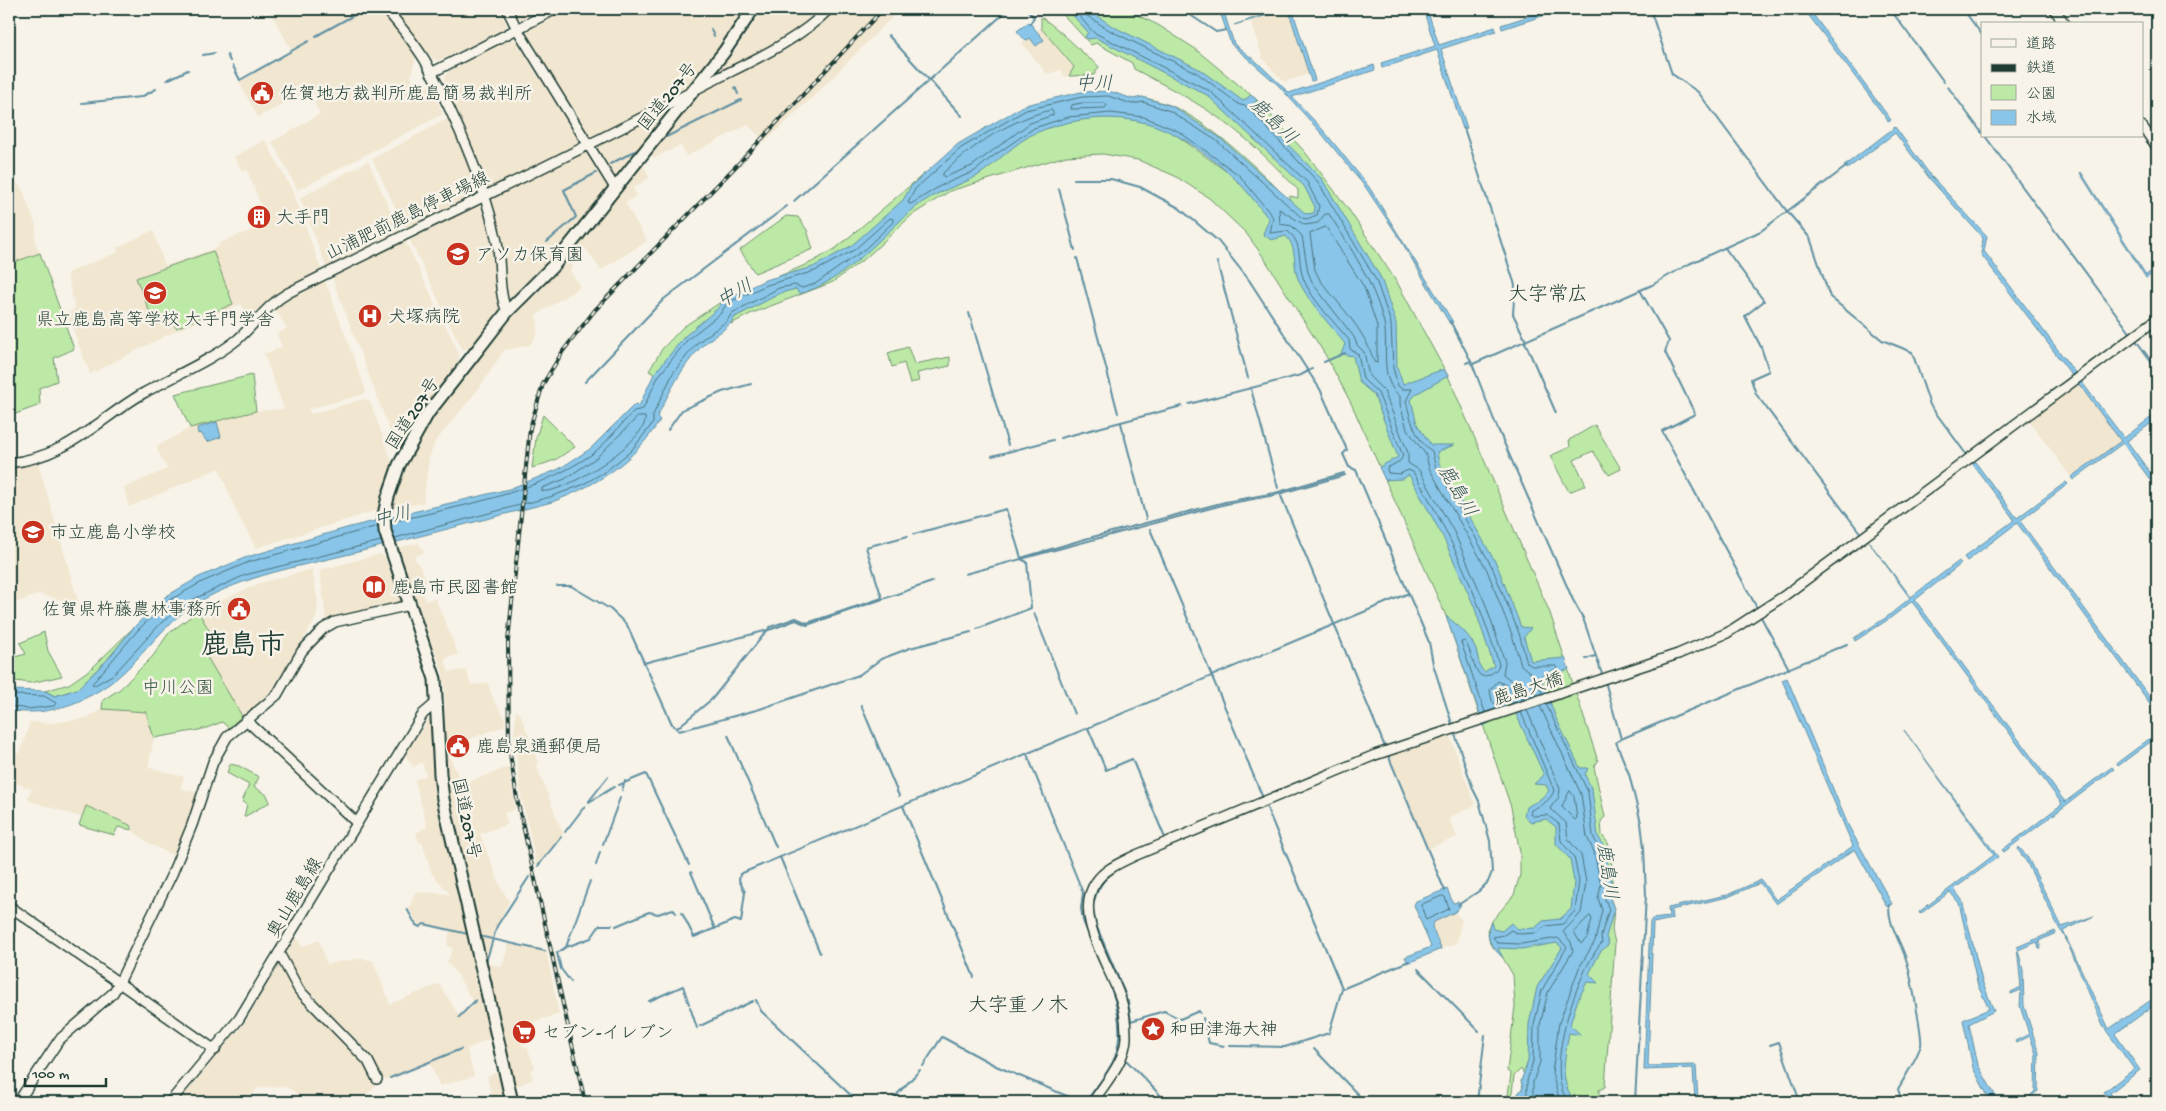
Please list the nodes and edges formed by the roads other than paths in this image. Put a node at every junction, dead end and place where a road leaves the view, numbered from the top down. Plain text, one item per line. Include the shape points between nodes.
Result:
1 (386, 9) edge
2 (507, 9) edge
3 (554, 9) edge
4 (753, 9) edge
5 (830, 9) edge
6 (2054, 9) edge
7 (2064, 22) edge
8 (517, 29) junction
9 (431, 73) junction
10 (695, 89) junction
11 (2144, 129) edge
12 (589, 146) junction
13 (2157, 146) edge
14 (615, 188) junction
15 (483, 196) junction
16 (507, 312) junction
17 (2157, 319) edge
18 (9, 464) edge
19 (410, 605) junction
20 (437, 702) junction
21 (246, 720) junction
22 (357, 822) junction
23 (9, 906) edge
24 (279, 953) junction
25 (119, 983) junction
26 (214, 1050) junction
27 (376, 1079) dead end
28 (18, 1102) edge
29 (170, 1102) edge
30 (512, 1102) edge
31 (1093, 1102) edge

1 - 9 street
2 - 8 street
3 - 8 street
4 - 10 highway, 国道207号
5 - 10 street, 山浦肥前鹿島停車場線 via 802,33
6 - 7 street
8 - 9 street
8 - 12 street
9 - 15 street via 466,145
10 - 12 street, 山浦肥前鹿島停車場線
10 - 14 highway, 国道207号
11 - 13 street
12 - 14 street
12 - 15 street, 山浦肥前鹿島停車場線
14 - 16 highway, 国道207号 via 554,265
15 - 16 street via 500,258 501,288
15 - 18 street, 山浦肥前鹿島停車場線 via 279,298 237,340 134,399 82,437 38,458
16 - 19 highway, 国道207号 via 428,413 410,442 388,497 384,515 388,546
17 - 31 street, 鹿島大橋 via 1758,614 1727,633 1652,664 1375,755 1116,865 1096,882 1088,906 1090,920 1122,1001 1126,1040 1122,1056
19 - 20 highway, 国道207号 via 432,664
19 - 21 street via 335,622 323,629 302,652 277,695
20 - 22 street, 奥山鹿島線 via 423,714
20 - 30 highway, 国道207号 via 443,799
21 - 22 street
21 - 25 street via 221,746 172,874
22 - 24 street, 奥山鹿島線
23 - 25 street
24 - 26 street, 奥山鹿島線 via 239,1018
24 - 27 street via 299,990 372,1065
25 - 26 street
25 - 28 street via 113,993 59,1040
26 - 29 street, 奥山鹿島線

